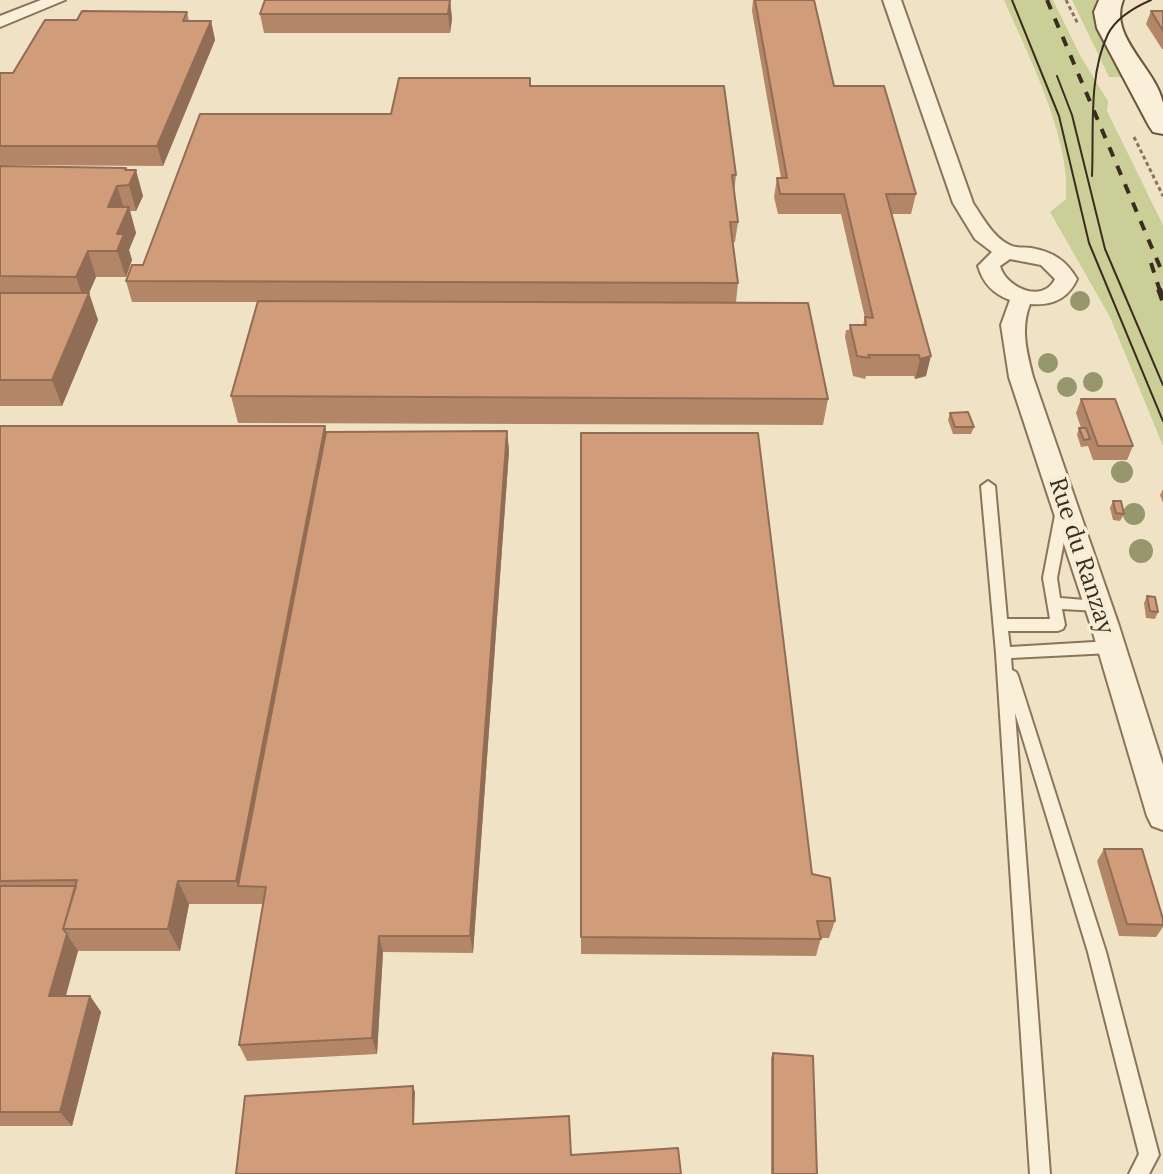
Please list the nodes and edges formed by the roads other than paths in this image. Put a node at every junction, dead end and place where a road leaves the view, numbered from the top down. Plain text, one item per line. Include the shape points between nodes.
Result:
1 (56, 0) edge
2 (892, 0) edge
3 (1111, 0) edge
4 (0, 22) edge
5 (1163, 126) edge
6 (1007, 253) junction
7 (1023, 297) junction
8 (988, 486) dead end
9 (1064, 502) junction
10 (1055, 603) junction
11 (1098, 606) junction
12 (999, 625) junction
13 (1111, 647) junction
14 (1003, 653) junction
15 (1163, 816) edge
16 (1040, 1174) edge
17 (1139, 1174) edge

1 - 4 street
2 - 6 street via 963,203 983,234
3 - 5 street via 1106,19
6 - 7 street via 995,258 989,275 995,284
6 - 7 street via 1045,258 1066,279 1059,292
7 - 9 street, Rue du Ranzay via 1013,315 1014,349
8 - 12 lane
9 - 10 lane via 1050,578
9 - 11 street, Rue du Ranzay
10 - 11 lane
10 - 12 lane via 1058,625
11 - 13 street, Rue du Ranzay
12 - 14 lane
13 - 14 lane
13 - 15 street, Rue du Ranzay
14 - 16 lane
14 - 17 lane via 1097,952 1149,1155

